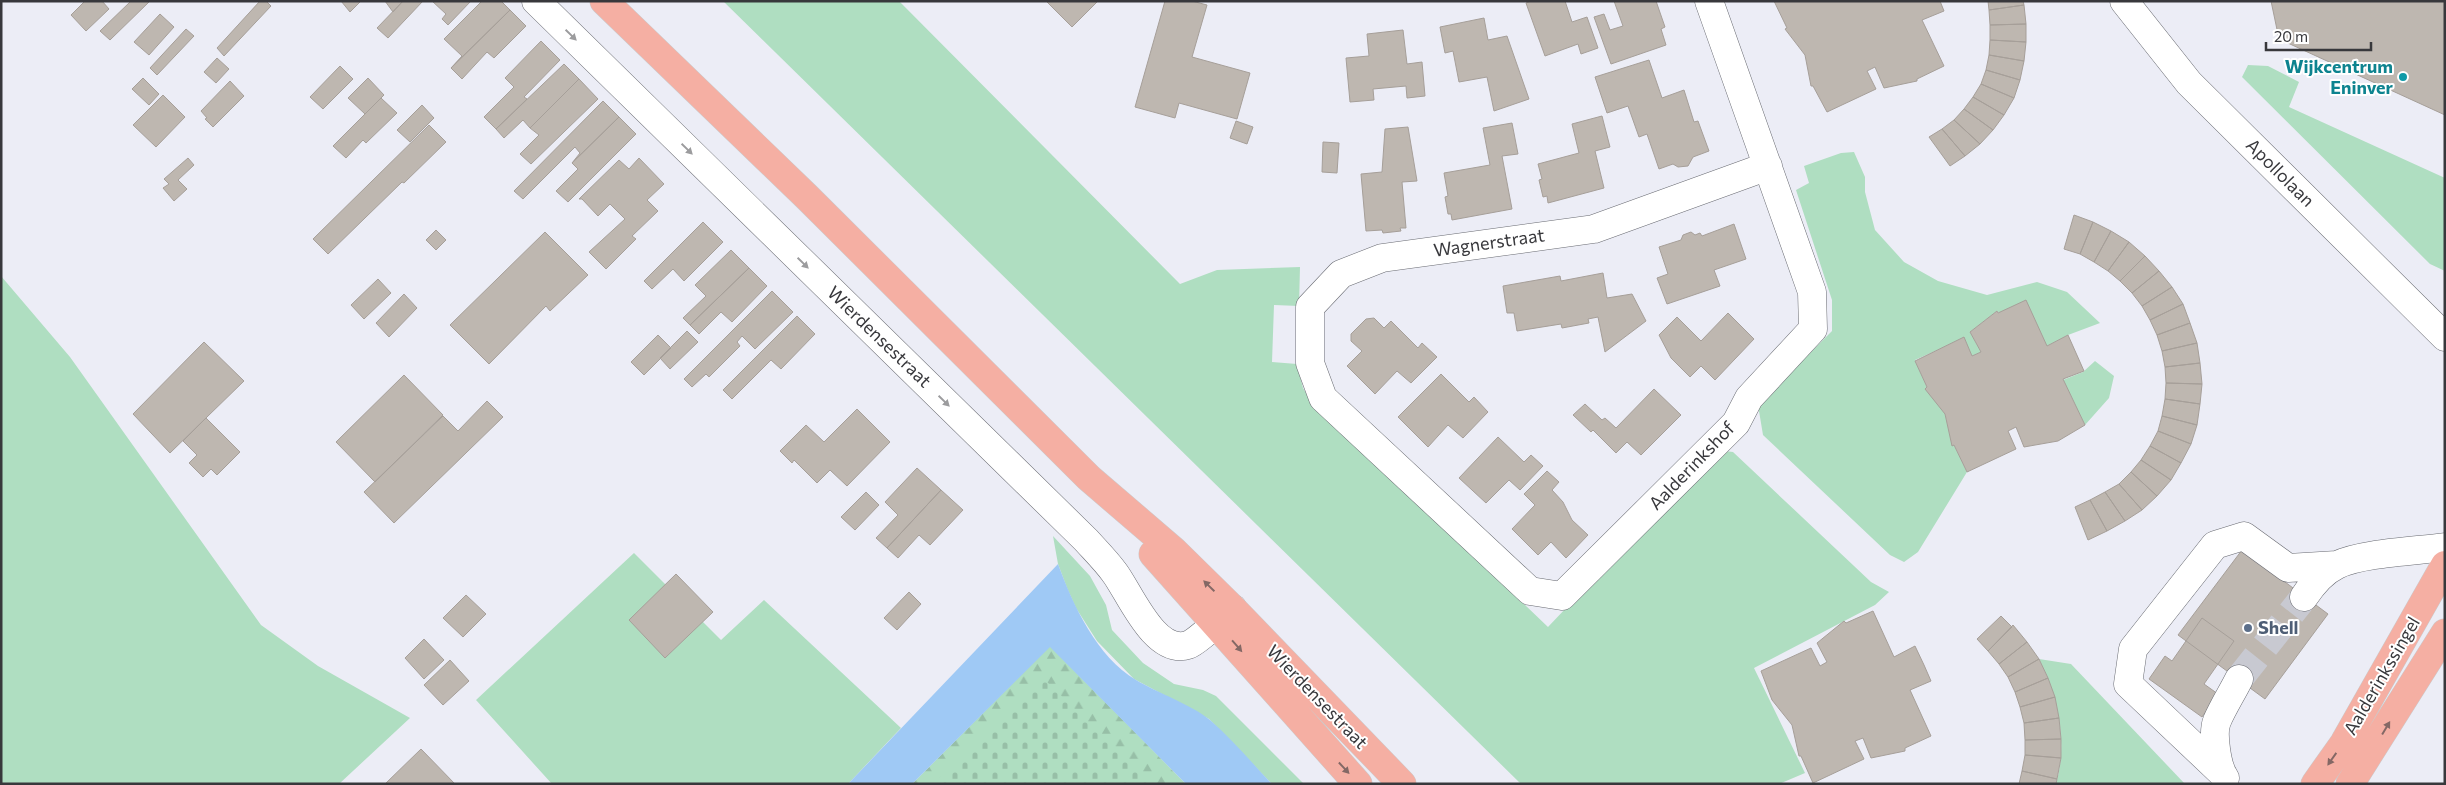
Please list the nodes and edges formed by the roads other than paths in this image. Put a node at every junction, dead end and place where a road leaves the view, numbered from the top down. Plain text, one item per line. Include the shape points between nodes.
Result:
1 (536, 1) edge
2 (604, 1) edge
3 (1709, 1) edge
4 (2124, 1) edge
5 (1768, 166) junction
6 (2445, 337) edge
7 (1323, 398) joint
8 (2445, 547) edge
9 (2337, 565) junction
10 (2445, 566) edge
11 (2304, 597) tunnel mouth
12 (1224, 616) junction
13 (2445, 633) edge
14 (2239, 679) tunnel mouth
15 (2226, 778) edge
16 (1358, 784) edge
17 (1402, 784) edge
18 (2315, 784) edge
19 (2350, 784) edge

1 -> 12 street, Wierdensestraat via 1086,540 1115,573 1145,623 1174,645 1189,645
2 - 12 main road, Wierdensestraat via 1089,478 1174,551
3 - 5 street, Aalderinkshof
4 - 6 street, Apollolaan via 2189,83
5 - 7 street, Wagnerstraat via 1594,229 1382,258 1342,274 1310,307 1310,363
5 - 7 street, Aalderinkshof via 1812,292 1813,329 1749,398 1732,427 1562,596 1530,591
8 - 9 street via 2362,558
9 - 11 street via 2313,583
9 - 15 street via 2288,568 2244,536 2215,545 2133,649 2128,684
10 -> 18 main road, Aalderinkssingel via 2344,743
12 -> 16 main road, Wierdensestraat
12 - 17 main road, Wierdensestraat
19 -> 13 main road, Aalderinkssingel
14 - 15 street via 2216,723 2216,751

